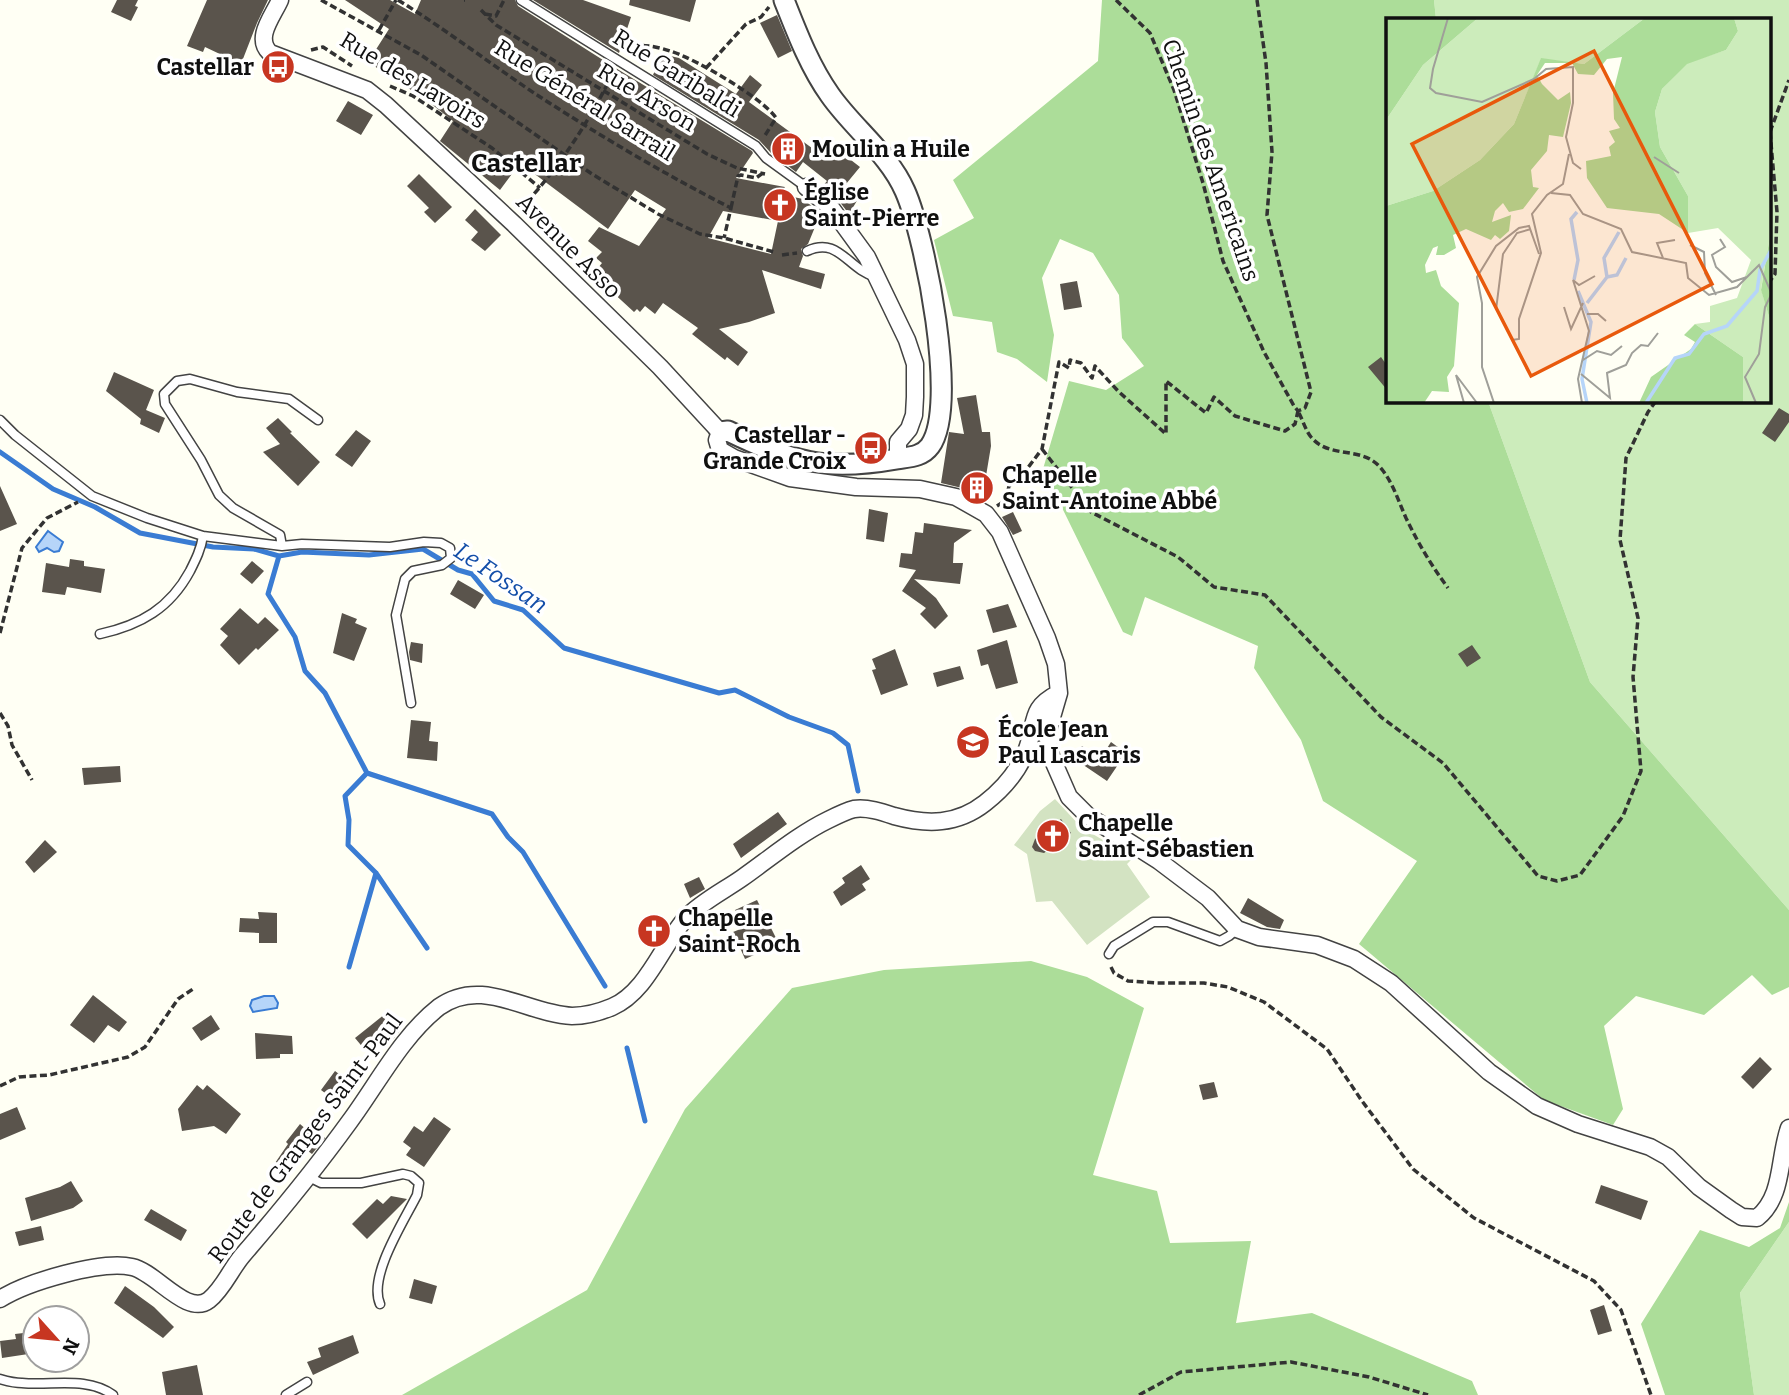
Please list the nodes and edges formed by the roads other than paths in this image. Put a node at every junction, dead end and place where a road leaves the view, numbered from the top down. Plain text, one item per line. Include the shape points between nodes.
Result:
1 (280, 0) edge
2 (521, 0) edge
3 (784, 0) edge
4 (806, 187) joint
5 (807, 251) dead end
6 (876, 277) junction
7 (0, 420) edge
8 (318, 420) dead end
9 (720, 432) junction
10 (898, 459) junction
11 (203, 536) junction
12 (282, 546) junction
13 (100, 634) dead end
14 (1059, 693) junction
15 (411, 703) dead end
16 (1237, 929) junction
17 (1109, 954) road end
18 (1789, 1128) edge
19 (309, 1177) junction
20 (0, 1299) edge
21 (380, 1304) dead end
22 (0, 1379) edge
23 (307, 1382) dead end
24 (113, 1395) edge
25 (286, 1395) edge

1 - 9 street, Avenue Asso via 262,38 264,47 367,90 386,105 514,223
2 - 4 lane, Rue Garibaldi via 756,146
3 - 10 street via 808,58 830,95 895,172 906,192 927,270 942,390 938,427 930,446 919,455
4 - 6 street via 832,209
5 - 6 lane via 820,245 833,248 863,274
6 - 10 street via 915,364 914,415 898,442
7 - 11 lane via 92,496
8 - 12 lane via 289,399 190,379 177,381 164,394 165,404 219,495 280,535
9 - 10 street via 816,464
9 - 14 street, Avenue Asso via 720,450 790,478 920,489 956,497 986,513 1000,532 1047,638
11 - 12 lane
11 - 13 lane via 179,591 168,602 130,626
12 - 15 lane via 390,547 433,542 450,548 451,558 442,565 413,570 405,579 396,615
14 - 16 street via 1047,734 1069,797 1088,816 1208,898
14 - 19 street, Route de Granges Saint-Paul via 1043,701 1037,711 1018,768 968,815 944,822 916,822 855,809 825,821 689,915 634,991 616,1006 572,1016 489,995 461,995 442,1005 418,1026
16 - 17 lane via 1220,941 1168,922 1153,922 1114,946
16 - 18 street via 1259,937 1317,944 1354,959 1391,984 1489,1072 1537,1106 1650,1147 1742,1217 1757,1218 1769,1208
19 - 20 street, Route de Granges Saint-Paul via 209,1301 188,1303 152,1275 135,1267 111,1265 54,1278
19 - 21 lane via 321,1183 361,1183 403,1174 419,1183 379,1277
22 - 24 lane via 20,1384 88,1384
23 - 25 lane

